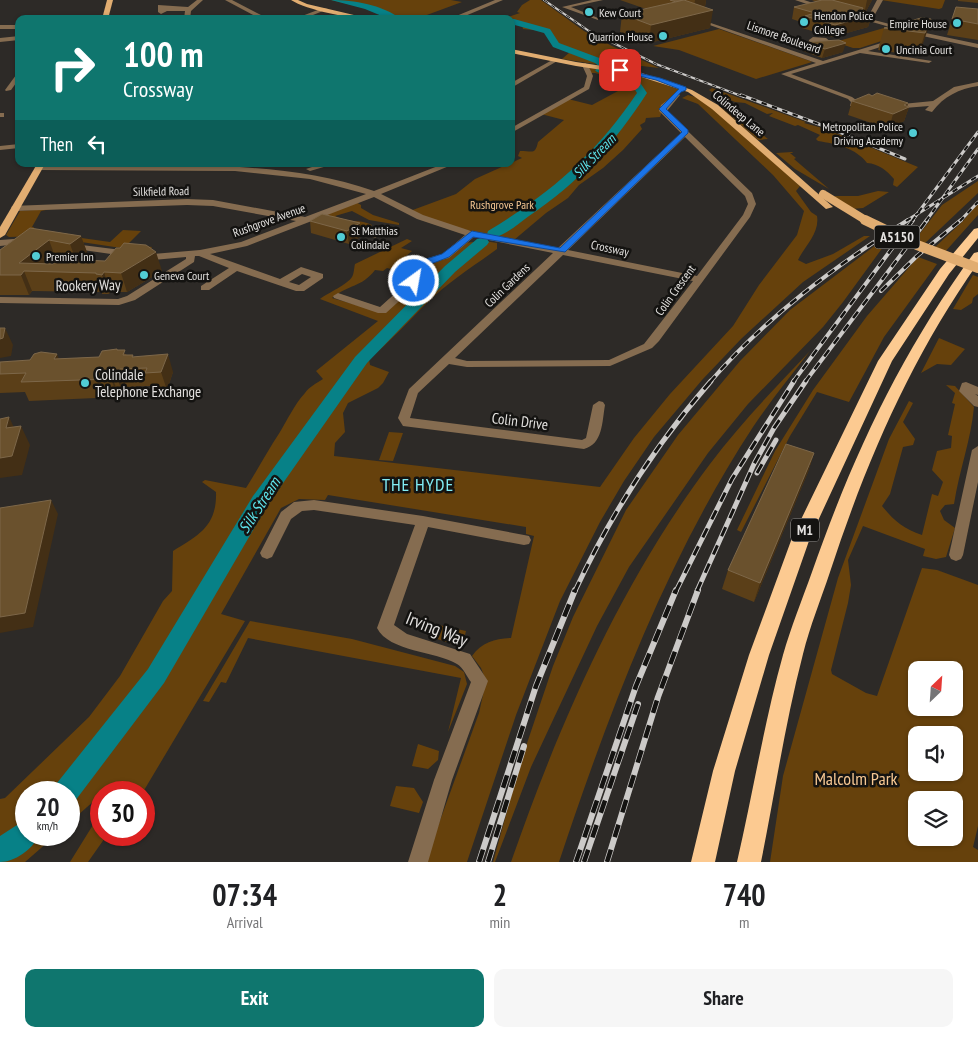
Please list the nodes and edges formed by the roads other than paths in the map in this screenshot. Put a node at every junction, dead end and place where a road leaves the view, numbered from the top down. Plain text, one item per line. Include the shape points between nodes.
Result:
1 (110, 0) edge
2 (200, 0) edge
3 (228, 0) edge
4 (294, 0) edge
5 (500, 0) edge
6 (559, 0) edge
7 (798, 0) edge
8 (880, 0) edge
9 (597, 1) edge
10 (572, 6) junction
11 (607, 6) dead end
12 (166, 9) dead end
13 (190, 9) junction
14 (325, 9) junction
15 (830, 9) edge
16 (848, 14) edge
17 (105, 15) edge
18 (188, 15) edge
19 (242, 15) edge
20 (242, 15) edge
21 (258, 15) edge
22 (308, 15) edge
23 (351, 15) edge
24 (462, 15) edge
25 (684, 15) edge
26 (596, 19) dead end
27 (864, 19) junction
28 (0, 27) edge
29 (15, 27) edge
30 (920, 34) junction
31 (15, 38) edge
32 (0, 40) edge
33 (829, 43) edge
34 (837, 44) edge
35 (978, 46) edge
36 (845, 47) edge
37 (860, 51) junction
38 (515, 52) edge
39 (556, 60) junction
40 (823, 62) junction
41 (929, 62) dead end
42 (585, 65) junction
43 (15, 78) edge
44 (515, 84) edge
45 (978, 84) edge
46 (4, 90) edge
47 (684, 92) junction
48 (934, 103) junction
49 (853, 104) edge
50 (892, 107) edge
51 (929, 110) dead end
52 (515, 129) edge
53 (686, 132) junction
54 (676, 140) junction
55 (695, 141) junction
56 (15, 147) edge
57 (0, 148) edge
58 (774, 159) junction
59 (39, 167) edge
60 (95, 167) edge
61 (442, 167) edge
62 (309, 170) edge
63 (375, 194) junction
64 (15, 208) junction
65 (315, 216) junction
66 (306, 220) junction
67 (978, 231) edge
68 (474, 234) junction
69 (0, 235) edge
70 (375, 235) dead end
71 (35, 241) edge
72 (0, 243) edge
73 (56, 243) edge
74 (562, 251) junction
75 (195, 254) junction
76 (978, 255) edge
77 (236, 268) junction
78 (978, 268) edge
79 (978, 272) edge
80 (699, 278) junction
81 (281, 283) dead end
82 (205, 288) dead end
83 (338, 296) dead end
84 (0, 300) edge
85 (446, 360) junction
86 (978, 390) edge
87 (978, 403) edge
88 (599, 405) dead end
89 (407, 422) joint
90 (978, 450) edge
91 (976, 471) edge
92 (423, 521) junction
93 (524, 540) dead end
94 (267, 553) dead end
95 (956, 555) dead end
96 (418, 862) edge
97 (703, 862) edge
98 (749, 862) edge

1 - 17 main road
2 - 13 street
3 - 19 street via 247,9
4 - 14 main road
5 - 24 street
6 - 10 street
7 - 15 street
8 - 27 street via 871,16
9 - 10 street
9 - 11 street
10 - 26 street via 565,7
12 - 13 street
13 - 18 street
14 - 22 street
14 - 23 main road
16 - 27 street
20 - 21 street
25 - 40 street, Lismore Boulevard
27 - 30 street
28 - 29 street
30 - 35 street
30 - 37 street, Lismore Boulevard
31 - 32 street
33 - 34 street
36 - 37 street
37 - 40 street, Lismore Boulevard
37 - 41 street
38 - 39 main road, Colindeep Lane / A5150
39 - 42 main road, Colindeep Lane / A5150
39 - 44 street
40 - 49 street via 784,74 850,98 855,102
42 - 47 main road, Colindeep Lane / A5150 via 636,73
42 - 52 street via 590,76 587,88
43 - 46 street
45 - 48 street via 952,90
47 - 53 street, Colin Crescent via 662,109
47 - 58 main road, Colindeep Lane / A5150 via 716,107
48 - 50 street
48 - 51 street
53 - 54 street, Colin Gardens
53 - 55 street, Colin Crescent
54 - 55 street
54 - 74 street, Colin Gardens
55 - 80 street, Colin Crescent via 749,195 752,204
56 - 57 street
58 - 78 main road, Colindeep Lane / A5150, bridge via 854,215 896,236
58 - 79 main road, Colindeep Lane / A5150 via 847,220 935,259
59 - 64 main road
60 - 62 street
61 - 63 street, Rushgrove Avenue
62 - 63 street, Crossway
63 - 65 street, Rushgrove Avenue
63 - 68 street, Crossway via 420,217
64 - 66 street, Silkfield Road via 213,203
64 - 69 main road
65 - 66 street, Rushgrove Avenue
65 - 70 street
66 - 75 street, Rushgrove Avenue via 244,244
67 - 97 highway, M1 via 944,272 885,360 801,538 753,673 724,771
68 - 74 street, Crossway
68 - 83 street via 446,256 419,266 414,281 382,312
71 - 72 street
73 - 75 street, Rushgrove Avenue via 153,257
74 - 80 street, Crossway
74 - 85 street, Colin Gardens
75 - 77 street
75 - 84 street, Rookery Way via 191,260 131,298 119,302
76 - 98 highway, M1 via 909,362 877,427 834,533 790,664
77 - 81 street
77 - 82 street
80 - 85 street, Colin Crescent via 655,339 623,358 598,364 467,364
85 - 89 street, Colin Gardens via 413,392 404,418
86 - 87 street via 966,386 965,390
88 - 89 street, Colin Drive via 592,440 584,445
90 - 91 street
91 - 95 street
92 - 93 street
92 - 94 street via 314,505 299,506 286,516
92 - 96 street, Irving Way via 386,628 402,639 464,659 480,681 443,780

